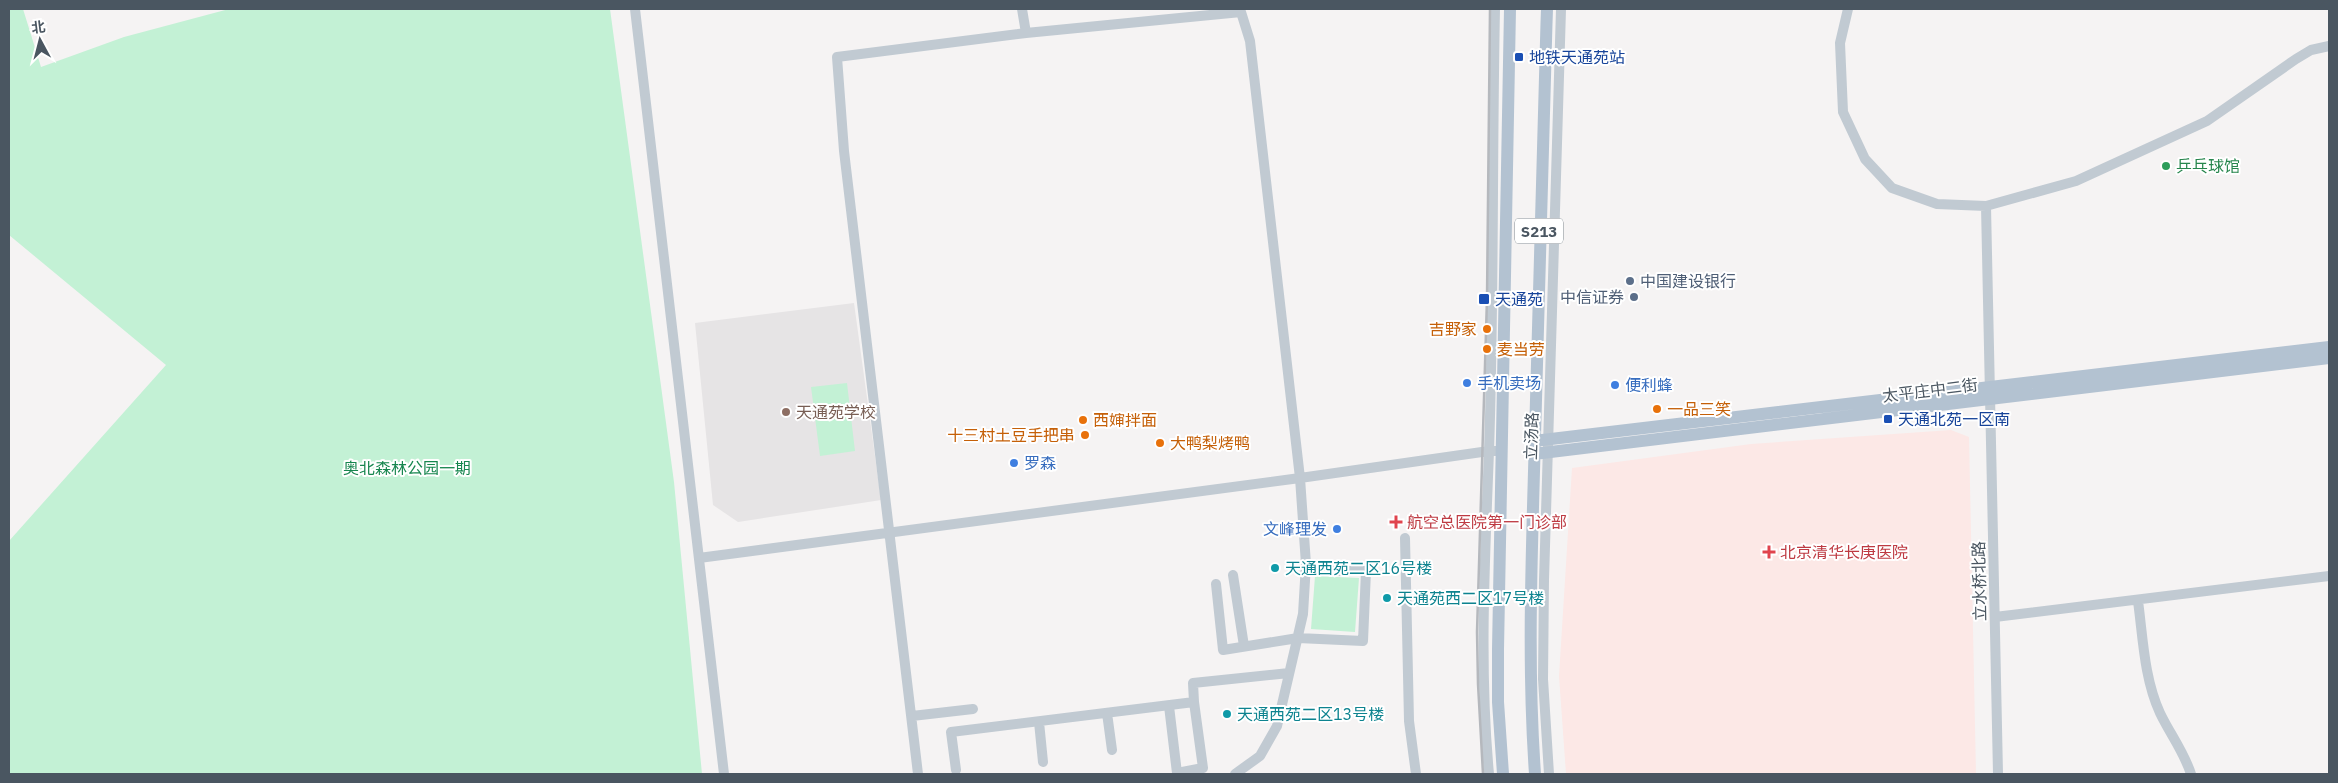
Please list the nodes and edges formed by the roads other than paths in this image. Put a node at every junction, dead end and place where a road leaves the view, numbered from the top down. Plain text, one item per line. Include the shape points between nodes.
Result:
1 (635, 9) edge
2 (1022, 9) edge
3 (1495, 9) edge
4 (1510, 9) edge
5 (1547, 9) edge
6 (1561, 9) edge
7 (1848, 9) edge
8 (1026, 33) junction
9 (2329, 46) edge
10 (1986, 206) junction
11 (2329, 347) edge
12 (2329, 358) edge
13 (1990, 393) junction
14 (1541, 440) junction
15 (1495, 451) junction
16 (1540, 453) junction
17 (1300, 478) junction
18 (890, 533) junction
19 (1405, 538) dead end
20 (699, 558) junction
21 (1306, 571) junction
22 (1233, 575) dead end
23 (2329, 576) edge
24 (1216, 584) dead end
25 (2138, 600) junction
26 (1995, 617) junction
27 (1298, 638) junction
28 (1244, 646) junction
29 (1289, 673) junction
30 (1194, 702) junction
31 (1168, 706) junction
32 (973, 709) dead end
33 (1107, 714) junction
34 (912, 716) junction
35 (1039, 722) junction
36 (1112, 750) dead end
37 (1043, 762) dead end
38 (956, 770) dead end
39 (1238, 773) edge
40 (724, 774) edge
41 (918, 774) edge
42 (1416, 774) edge
43 (1489, 774) edge
44 (1503, 774) edge
45 (1535, 774) edge
46 (1549, 774) edge
47 (1998, 774) edge
48 (2191, 774) edge

1 - 20 street
2 - 8 street
3 - 15 street, 立汤路 / S213
4 - 15 main road, 立汤路 / S213
5 - 14 main road, 立汤路 / S213 via 1541,141
6 - 14 street, 立汤路 / S213
7 - 10 street via 1840,43 1841,98 1843,112 1864,159 1892,188 1937,204
8 - 17 street via 1241,12 1250,41
8 - 18 street via 836,57 844,151
9 - 10 street via 2311,50 2207,121 2138,154 2076,181
10 - 13 street, 立水桥北路
11 - 13 main road, 太平庄中二街
12 - 13 main road, 太平庄中二街
13 - 14 main road, 太平庄中二街
13 - 16 main road, 太平庄中二街
13 - 26 street, 立水桥北路
14 - 16 main road, 立汤路 / S213
15 - 17 street
15 - 43 street, 立汤路 / S213 via 1483,624
15 - 44 main road, 立汤路 / S213
16 - 45 main road, 立汤路 / S213 via 1530,680
16 - 46 street, 立汤路 / S213 via 1543,679
17 - 18 street
17 - 21 street
18 - 20 street
18 - 34 street
19 - 42 street via 1410,722
20 - 40 street
21 - 27 street
21 - 27 street via 1366,571 1363,641
22 - 28 street
23 - 25 street
24 - 28 street via 1223,650
25 - 26 street
25 - 48 street via 2149,680 2160,712
26 - 47 street, 立水桥北路
27 - 28 street
27 - 29 street
29 - 30 street via 1193,683
29 - 39 street via 1277,726 1260,756
30 - 31 street
30 - 31 street via 1203,768 1177,773
31 - 33 street
32 - 34 street
33 - 35 street
33 - 36 street
34 - 41 street
35 - 37 street
35 - 38 street via 951,732

